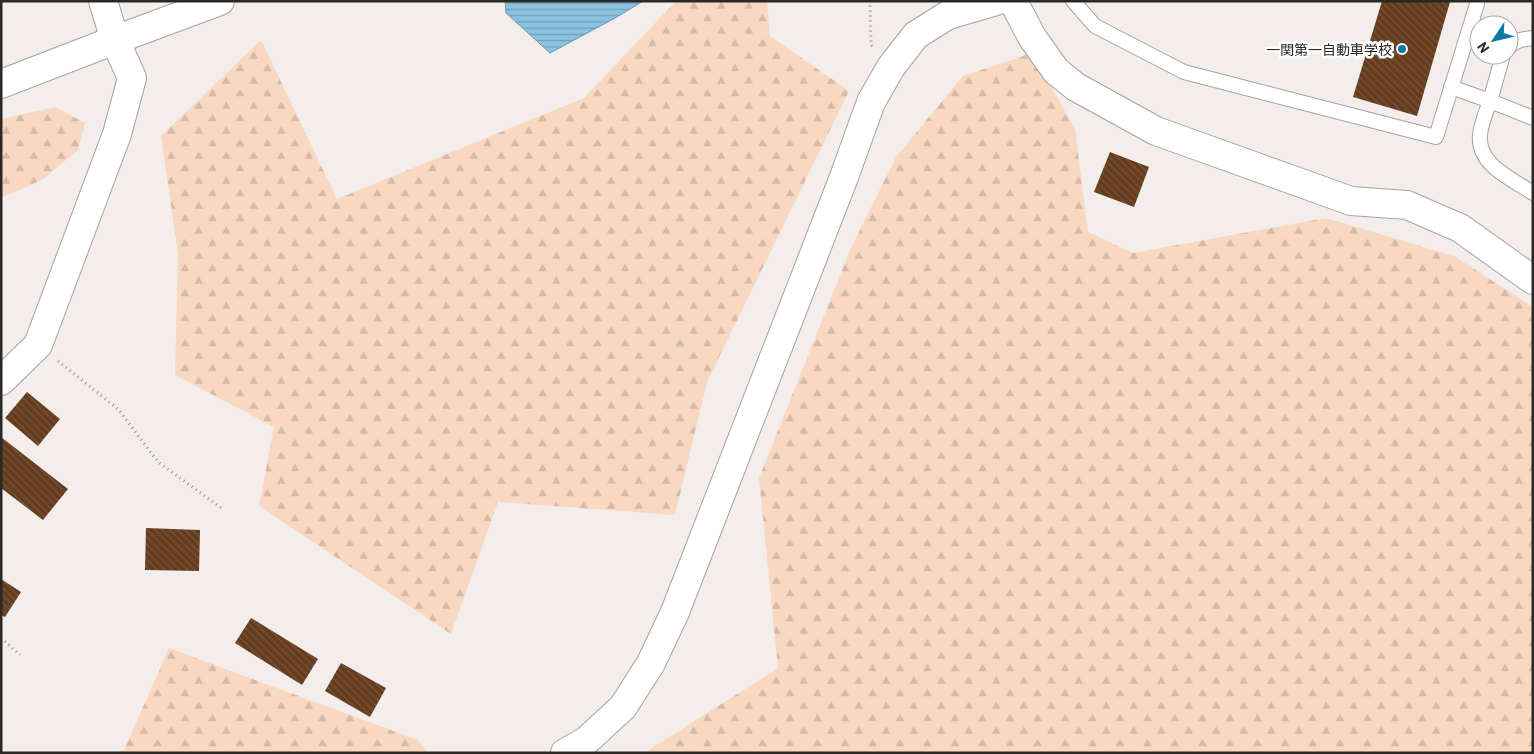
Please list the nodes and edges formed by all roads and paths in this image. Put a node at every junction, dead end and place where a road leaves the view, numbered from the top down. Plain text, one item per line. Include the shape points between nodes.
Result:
1 (103, 1) edge
2 (220, 1) edge
3 (872, 1) edge
4 (996, 1) edge
5 (1013, 1) edge
6 (1073, 1) edge
7 (1476, 4) dead end
8 (1533, 38) edge
9 (115, 40) junction
10 (1519, 41) edge
11 (1499, 65) edge
12 (891, 66) junction
13 (1, 84) edge
14 (1451, 87) junction
15 (1490, 101) junction
16 (1533, 118) edge
17 (1533, 193) edge
18 (1533, 280) edge
19 (38, 345) junction
20 (1, 381) edge
21 (224, 510) dead end
22 (1, 638) edge
23 (20, 655) dead end
24 (565, 753) edge

1 - 9 street
2 - 9 street
3 - 12 path via 871,44
4 - 12 street via 948,15 931,24 916,35
5 - 18 street via 1032,37 1056,71 1076,87 1156,130 1351,200 1407,205 1460,228
6 - 14 lane via 1095,26 1184,72 1436,137
7 - 14 lane
8 - 10 lane
9 - 13 street
9 - 19 street via 132,78 117,134
11 - 15 lane
12 - 24 street via 872,102 675,612 651,663 623,706 586,741
14 - 15 lane
15 - 16 lane
15 - 17 lane via 1480,134 1480,148 1490,165
19 - 20 street
19 - 21 path via 118,409 158,462
22 - 23 path

